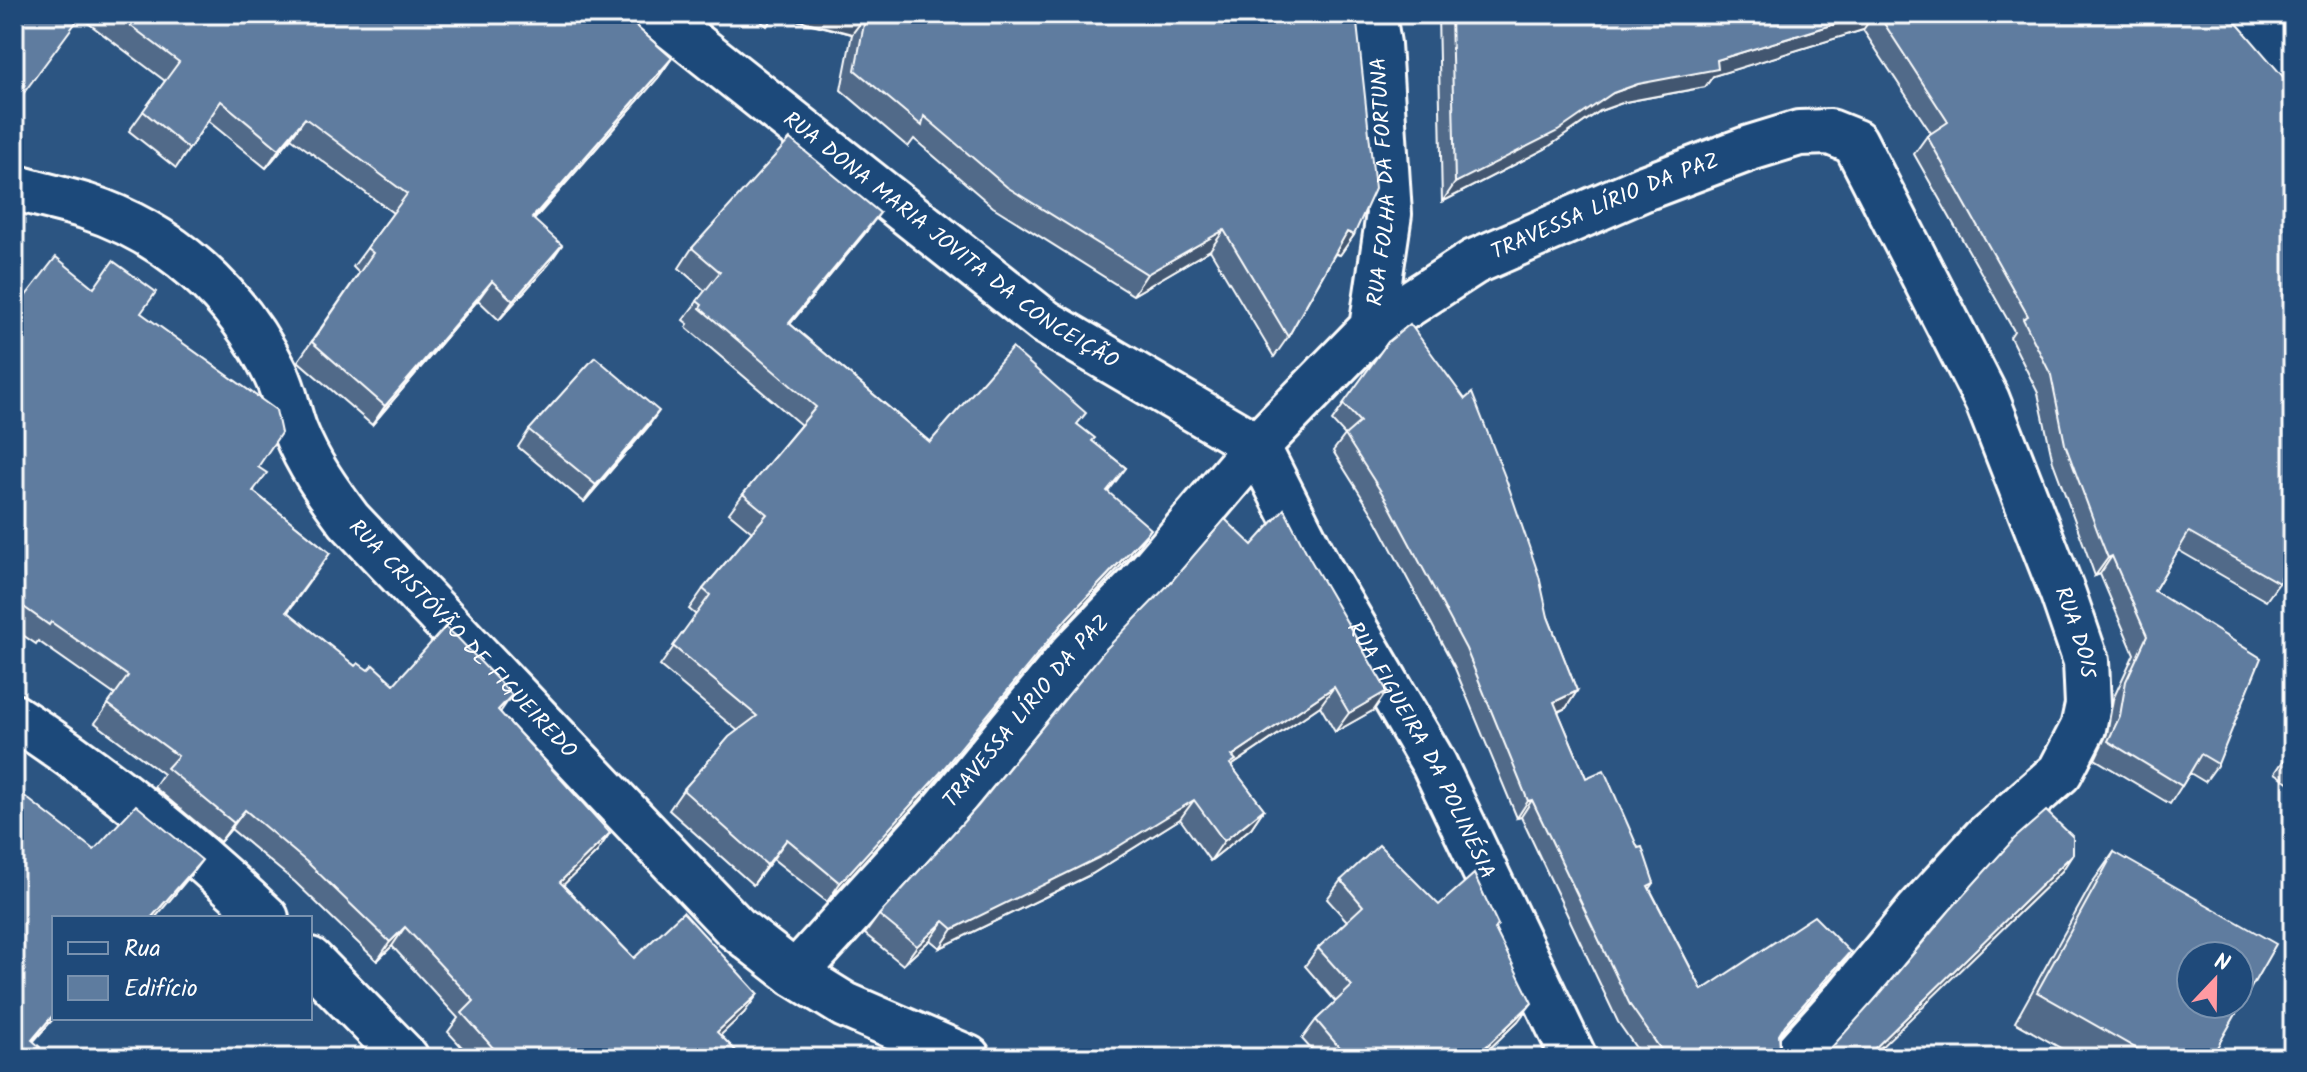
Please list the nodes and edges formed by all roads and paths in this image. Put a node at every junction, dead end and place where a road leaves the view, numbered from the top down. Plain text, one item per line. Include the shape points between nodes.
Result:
1 (656, 14) edge
2 (1373, 14) edge
3 (2246, 14) edge
4 (2293, 66) edge
5 (1855, 142) joint
6 (14, 187) edge
7 (1372, 328) junction
8 (1257, 446) junction
9 (14, 717) edge
10 (264, 916) edge
11 (312, 962) edge
12 (795, 974) junction
13 (406, 1058) edge
14 (968, 1058) edge
15 (1574, 1058) edge
16 (1792, 1058) edge

1 - 8 street, RUA DONA MARIA JOVITA DA CONCEIÇÃO via 1045,322
2 - 7 street, RUA FOLHA DA FORTUNA via 1389,214
3 - 4 street
5 - 7 street, TRAVESSA LÍRIO DA PAZ via 1830,132 1799,133 1658,183 1474,262
5 - 16 street, RUA DOIS via 1987,400 2086,661 2088,705 2083,728 2060,772 1985,838
6 - 12 street, RUA CRISTÓVÃO DE FIGUEIREDO via 87,207 140,230 186,258 226,296 277,376 307,457 349,520 736,928
7 - 8 street, RUA FOLHA DA FORTUNA
8 - 12 street, TRAVESSA LÍRIO DA PAZ via 1139,585 1073,653 945,809
8 - 15 street, RUA FIGUEIRA DA POLINÉSIA via 1318,566 1434,764
9 - 10 street via 123,796
11 - 13 street
12 - 14 street, RUA CRISTÓVÃO DE FIGUEIREDO via 845,1005

